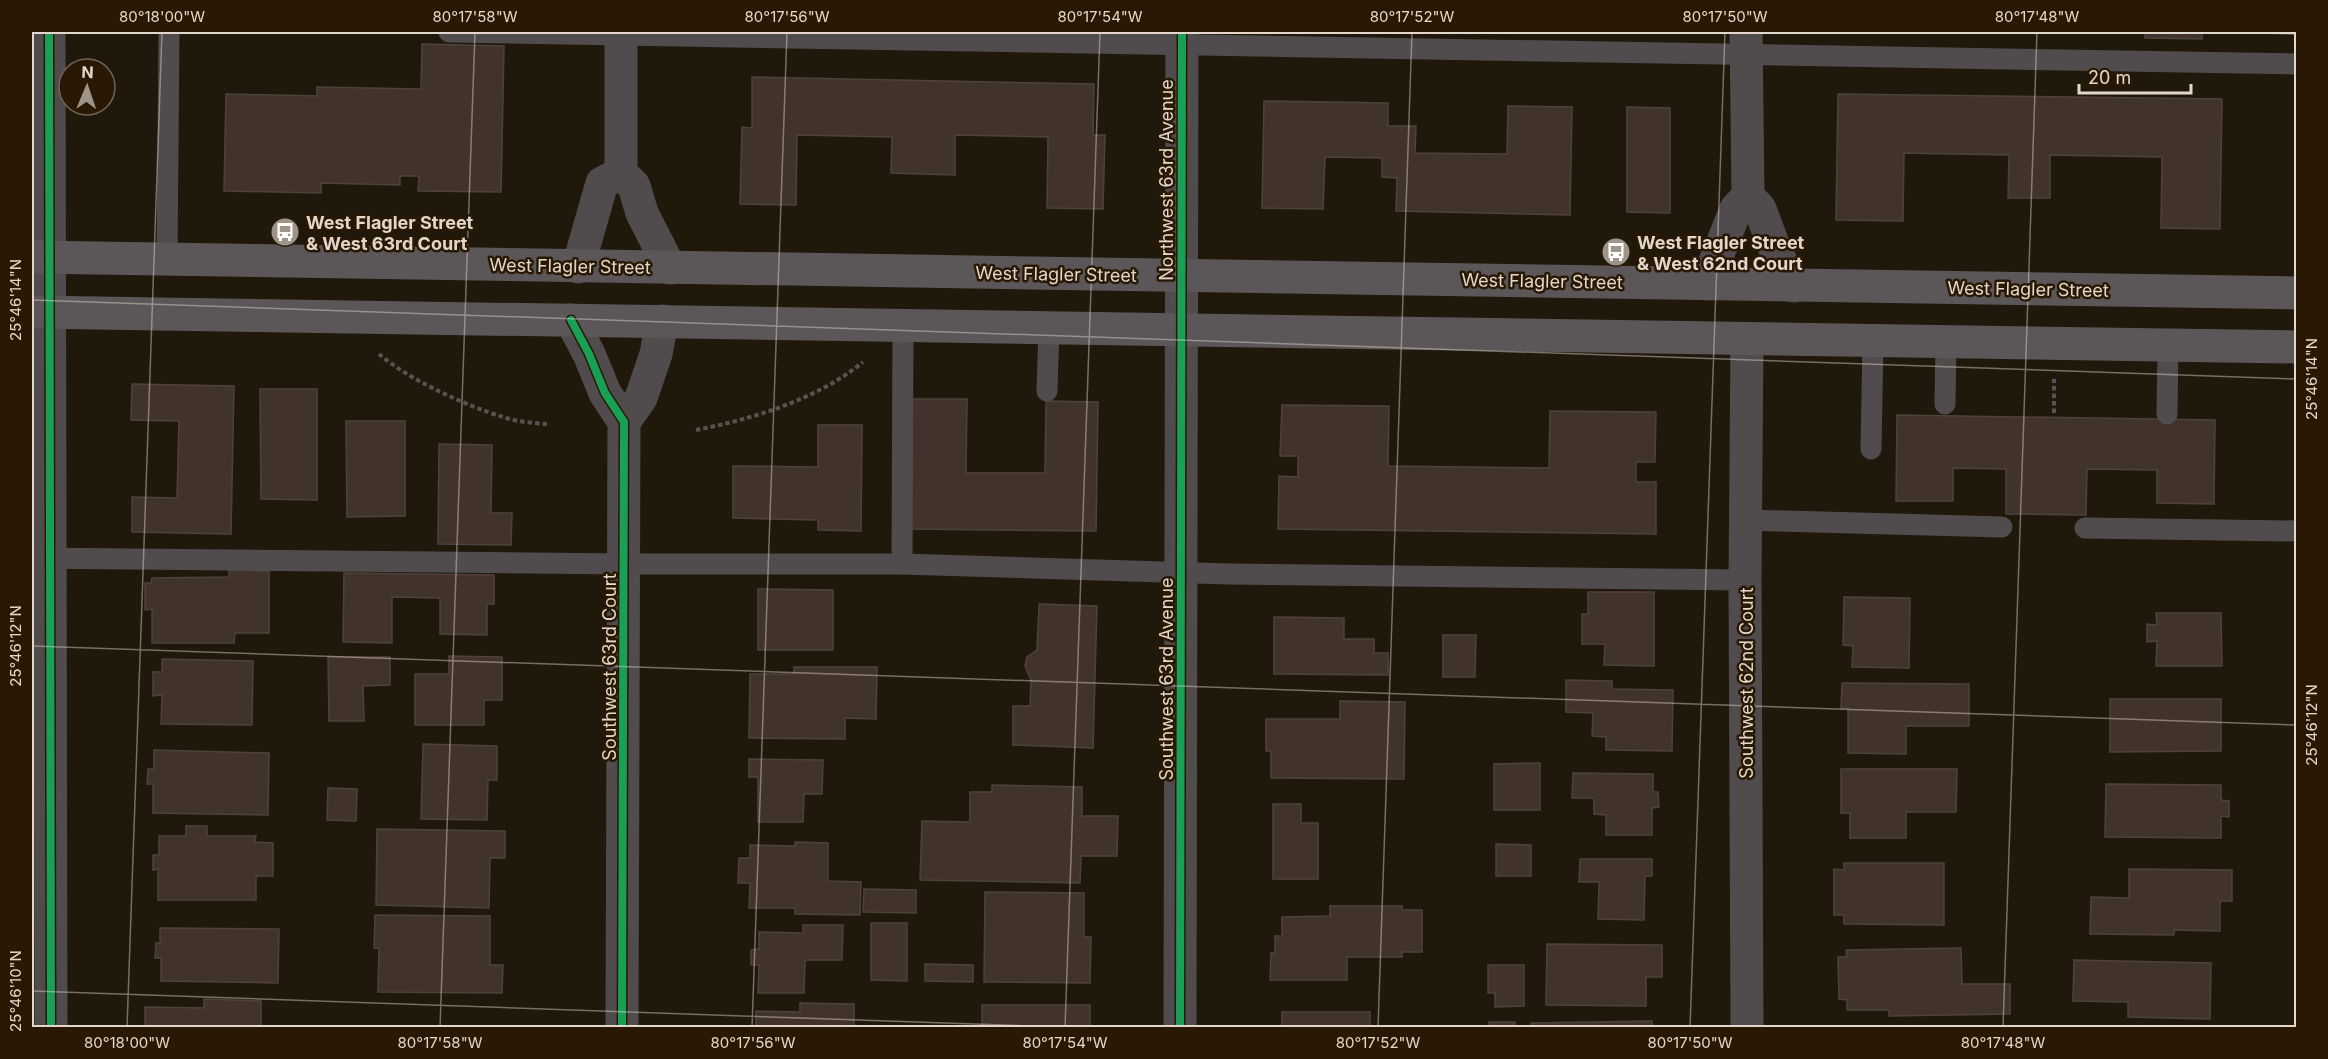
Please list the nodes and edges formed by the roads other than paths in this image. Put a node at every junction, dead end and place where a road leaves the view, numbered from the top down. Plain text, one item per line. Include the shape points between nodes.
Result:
1 (49, 32) edge
2 (169, 32) edge
3 (449, 32) edge
4 (621, 33) edge
5 (1182, 37) edge
6 (1746, 42) edge
7 (2296, 64) edge
8 (621, 173) junction
9 (1749, 196) junction
10 (41, 257) edge
11 (167, 260) junction
12 (578, 267) junction
13 (670, 268) junction
14 (1180, 276) junction
15 (1706, 284) junction
16 (1794, 286) junction
17 (2296, 293) edge
18 (41, 312) edge
19 (571, 320) junction
20 (662, 321) junction
21 (903, 326) junction
22 (1049, 328) junction
23 (1181, 330) junction
24 (1748, 339) junction
25 (1873, 341) junction
26 (1946, 342) junction
27 (2168, 345) junction
28 (2296, 347) edge
29 (1047, 392) dead end
30 (1945, 404) dead end
31 (2167, 414) dead end
32 (624, 422) junction
33 (1871, 449) dead end
34 (1746, 520) junction
35 (2002, 527) dead end
36 (2085, 528) dead end
37 (2296, 531) edge
38 (40, 558) edge
39 (624, 564) junction
40 (902, 564) junction
41 (1181, 573) junction
42 (1745, 580) junction
43 (51, 1028) edge
44 (622, 1028) edge
45 (1180, 1028) edge
46 (1747, 1028) edge

1 - 10 street
2 - 11 lane
3 - 4 lane
4 - 5 lane
4 - 8 street
5 - 6 lane
5 - 14 street, Northwest 63rd Avenue
6 - 7 lane
6 - 9 street
8 - 12 street via 602,183
8 - 13 street via 634,186 642,213
9 - 15 street via 1736,209
9 - 16 street via 1760,210
10 - 11 main road, West Flagler Street
10 - 18 street
11 - 12 main road, West Flagler Street
12 - 13 main road, West Flagler Street
13 - 14 main road, West Flagler Street
14 - 15 main road, West Flagler Street
14 - 23 street, Northwest 63rd Avenue
15 - 16 main road, West Flagler Street
16 - 17 main road, West Flagler Street
18 - 19 main road
18 - 38 street
19 - 20 main road
19 - 32 street via 605,393
20 - 21 main road
20 - 32 street via 641,398
21 - 22 main road
21 - 40 lane
22 - 23 main road
22 - 29 lane
23 - 24 main road
23 - 41 street, Southwest 63rd Avenue
24 - 25 main road
24 - 34 street, Southwest 62nd Court
25 - 26 main road
25 - 33 lane
26 - 27 main road
26 - 30 lane
27 - 28 main road
27 - 31 lane
32 - 39 street, Southwest 63rd Court
34 - 35 lane
34 - 42 street, Southwest 62nd Court
36 - 37 lane
38 - 39 lane
38 - 43 street
39 - 40 lane
39 - 44 street, Southwest 63rd Court
40 - 41 lane
41 - 42 lane
41 - 45 street, Southwest 63rd Avenue
42 - 46 street, Southwest 62nd Court

